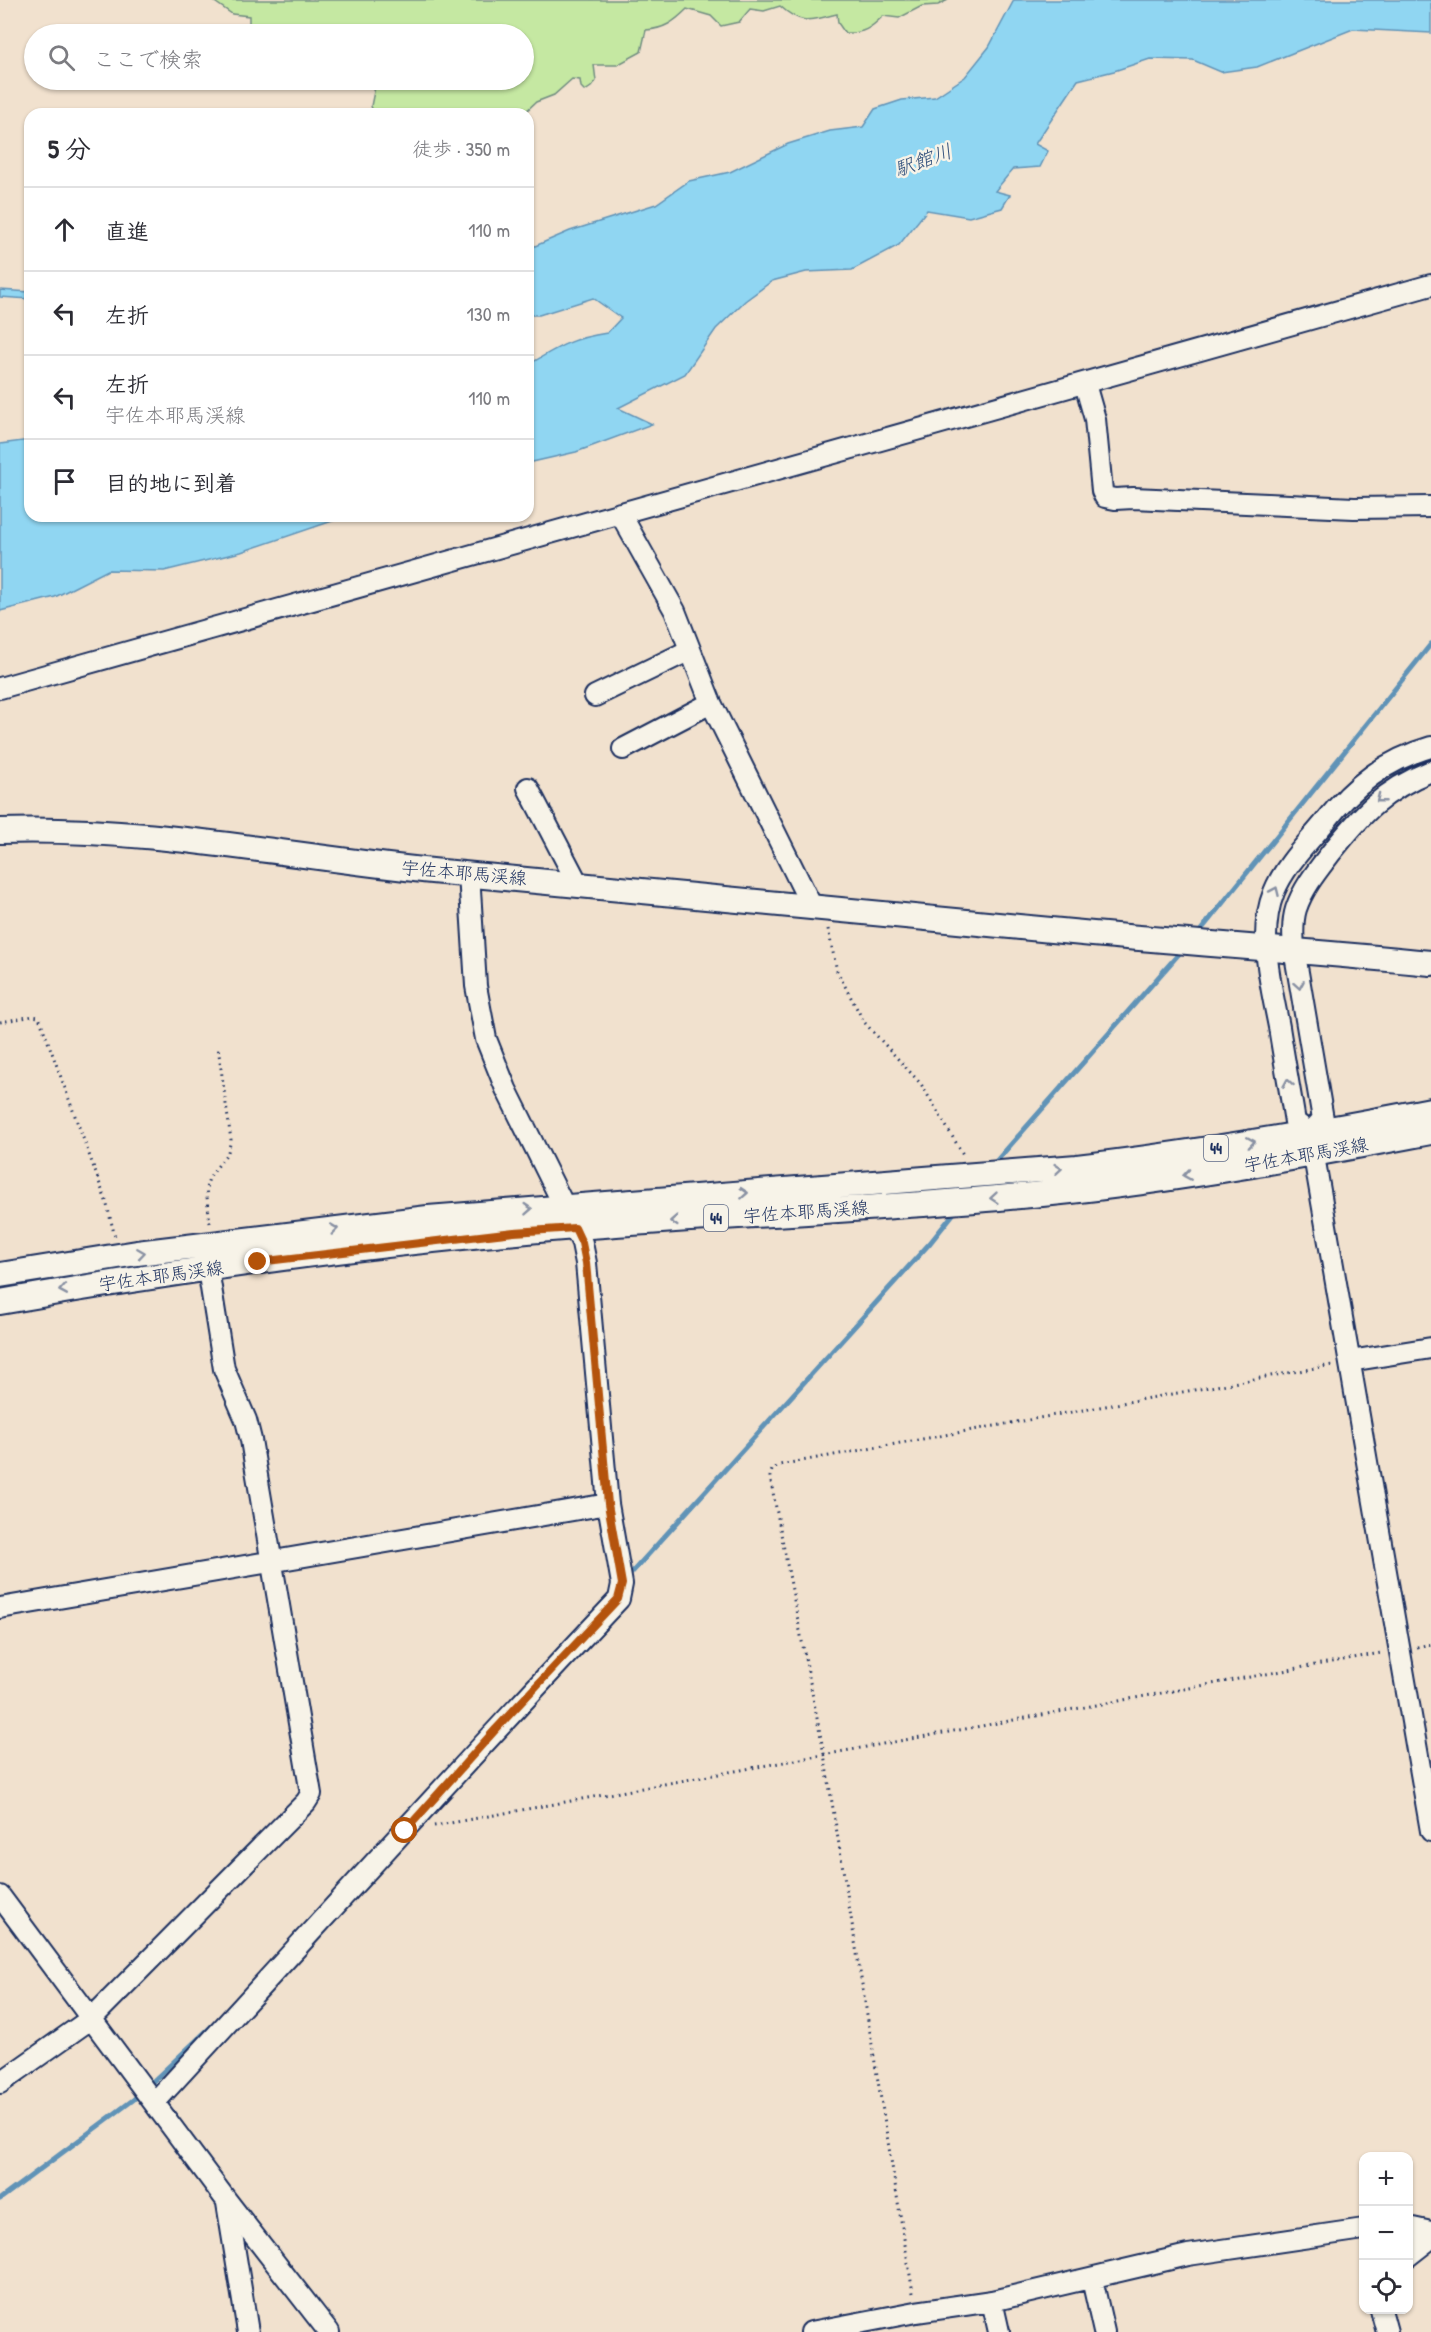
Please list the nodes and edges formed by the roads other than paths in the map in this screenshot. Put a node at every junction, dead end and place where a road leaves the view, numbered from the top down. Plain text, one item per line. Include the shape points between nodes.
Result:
1 (1431, 285) edge
2 (1085, 384) junction
3 (1431, 507) edge
4 (620, 513) junction
5 (690, 650) junction
6 (0, 688) edge
7 (595, 696) dead end
8 (711, 703) junction
9 (1431, 747) edge
10 (623, 749) dead end
11 (1431, 771) edge
12 (528, 788) dead end
13 (0, 831) edge
14 (469, 874) junction
15 (578, 884) junction
16 (819, 907) junction
17 (1267, 948) junction
18 (1294, 950) junction
19 (1431, 963) edge
20 (1431, 1110) edge
21 (1431, 1132) edge
22 (1312, 1144) junction
23 (569, 1217) junction
24 (208, 1269) junction
25 (0, 1275) edge
26 (0, 1302) edge
27 (1431, 1348) edge
28 (1350, 1361) junction
29 (608, 1504) junction
30 (272, 1561) junction
31 (0, 1608) edge
32 (1431, 1831) edge
33 (0, 1896) edge
34 (92, 2018) junction
35 (0, 2083) edge
36 (154, 2103) junction
37 (227, 2201) junction
38 (1413, 2228) edge
39 (1359, 2230) edge
40 (1431, 2232) edge
41 (1431, 2238) edge
42 (1413, 2252) edge
43 (1092, 2279) junction
44 (992, 2301) junction
45 (1382, 2314) edge
46 (892, 2325) edge
47 (845, 2329) edge
48 (248, 2332) edge
49 (329, 2332) edge
50 (811, 2332) edge
51 (999, 2332) edge
52 (1104, 2332) edge
53 (1387, 2332) edge

1 - 2 street
2 - 3 street via 1095,419 1105,497 1354,508
2 - 4 street
4 - 5 street via 675,611
4 - 6 street
5 - 7 street
5 - 8 street
8 - 10 street
8 - 16 street
17 -> 9 street via 1268,915 1279,883 1338,805 1377,771
11 -> 18 street via 1397,786 1377,801 1312,878 1294,915
12 - 15 street
13 - 14 main road, 宇佐本耶馬渓線 via 181,839
14 - 15 main road, 宇佐本耶馬渓線
14 - 23 street via 476,986 486,1039 506,1089
15 - 16 main road, 宇佐本耶馬渓線
16 - 17 main road, 宇佐本耶馬渓線
17 - 18 main road, 宇佐本耶馬渓線
22 -> 17 street via 1295,1122
18 - 19 main road, 宇佐本耶馬渓線
18 -> 22 street via 1323,1119
20 - 22 main road, 宇佐本耶馬渓線 / 44
21 - 22 main road, 宇佐本耶馬渓線 / 44
23 -> 22 main road, 宇佐本耶馬渓線 / 44
22 -> 23 main road, 宇佐本耶馬渓線 / 44 via 1141,1182 1053,1192 920,1205
22 - 28 street
23 - 24 main road, 宇佐本耶馬渓線 / 44 via 417,1243
25 -> 23 main road, 宇佐本耶馬渓線 / 44 via 118,1256 428,1218
23 - 29 street via 582,1243 586,1263
24 -> 26 main road, 宇佐本耶馬渓線 / 44
24 - 30 street via 221,1356 249,1430
27 - 28 street
28 - 32 street
29 - 30 street
29 - 36 street via 622,1584 618,1599
30 - 31 street
30 - 34 street via 310,1794 306,1803
33 - 34 street
34 - 35 street
34 - 36 street
36 - 37 street
37 - 48 street
37 - 49 street
38 - 40 street
39 - 43 street via 1188,2255
41 - 42 street
43 - 44 street
43 - 52 street
44 - 46 street via 916,2312
44 - 51 street
45 - 53 street
46 - 47 street
47 - 50 street

